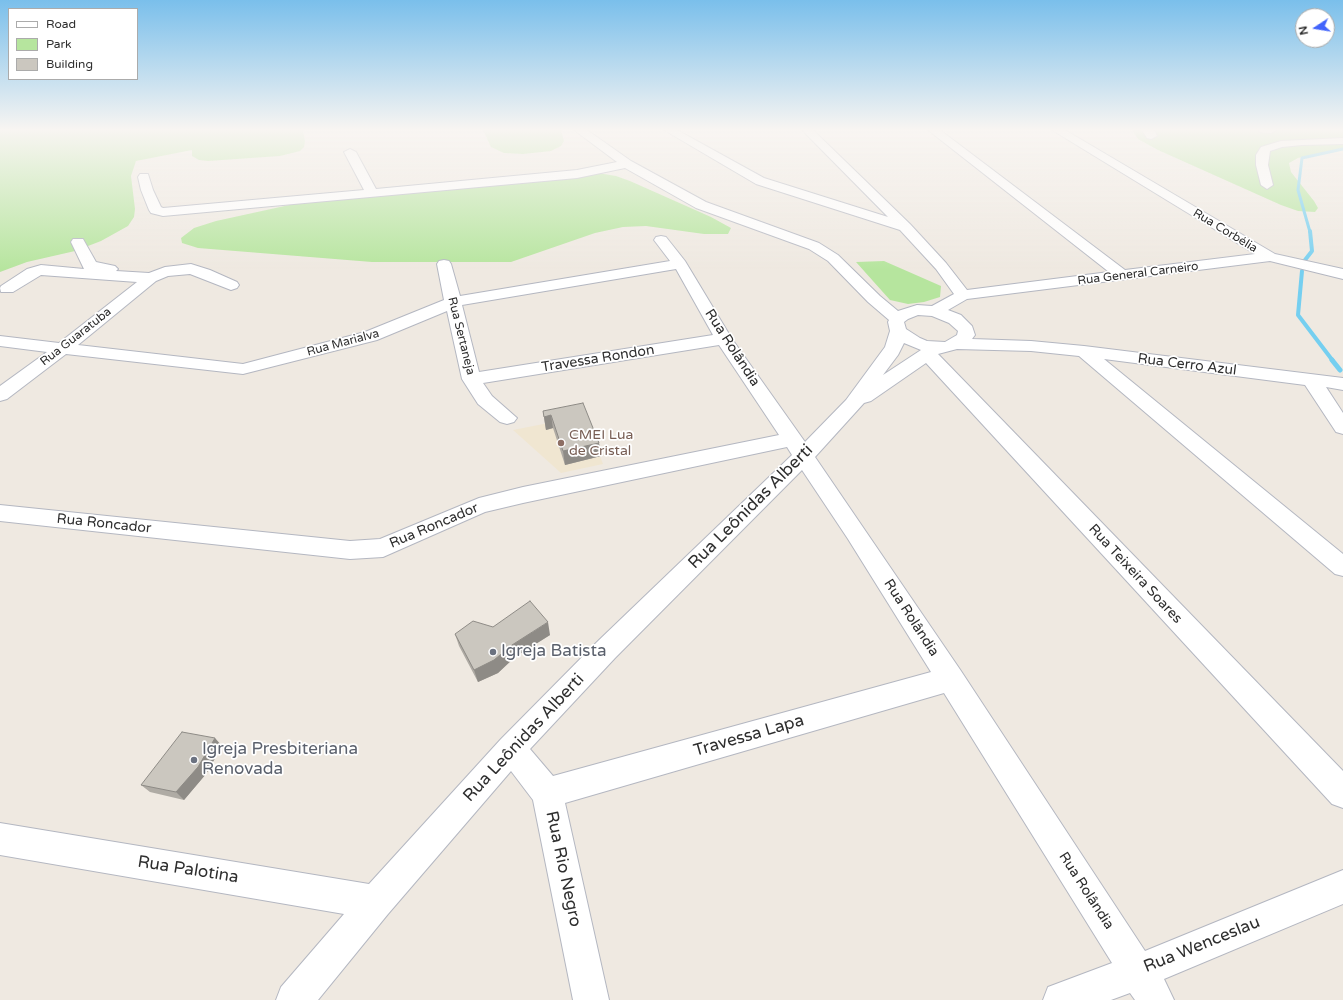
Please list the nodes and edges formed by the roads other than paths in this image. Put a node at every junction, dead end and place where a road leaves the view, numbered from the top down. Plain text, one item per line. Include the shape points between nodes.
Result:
1 (144, 177) dead end
2 (364, 177) edge
3 (550, 177) edge
4 (650, 177) edge
5 (752, 177) edge
6 (854, 177) edge
7 (994, 177) edge
8 (1135, 177) edge
9 (1265, 177) edge
10 (1267, 185) dead end
11 (373, 194) junction
12 (905, 227) junction
13 (661, 240) dead end
14 (78, 242) dead end
15 (1270, 257) junction
16 (444, 264) dead end
17 (680, 264) junction
18 (1343, 274) edge
19 (158, 275) junction
20 (1123, 276) junction
21 (231, 285) dead end
22 (7, 289) dead end
23 (963, 295) junction
24 (453, 302) junction
25 (935, 311) junction
26 (962, 324) junction
27 (898, 325) junction
28 (724, 339) junction
29 (0, 340) edge
30 (957, 344) junction
31 (1031, 346) junction
32 (64, 347) junction
33 (932, 351) junction
34 (1084, 351) junction
35 (885, 361) junction
36 (908, 368) junction
37 (471, 379) junction
38 (1312, 381) junction
39 (1343, 384) edge
40 (0, 395) edge
41 (853, 404) junction
42 (507, 418) dead end
43 (1343, 428) edge
44 (798, 448) junction
45 (0, 513) edge
46 (1343, 567) edge
47 (951, 679) junction
48 (511, 749) junction
49 (546, 793) junction
50 (1343, 793) edge
51 (0, 839) edge
52 (1343, 887) edge
53 (376, 902) junction
54 (1138, 972) junction
55 (294, 1000) edge
56 (591, 1000) edge
57 (1060, 1000) edge
58 (1156, 1000) edge

1 - 11 street via 156,210 163,212
2 - 11 street
3 - 11 street
4 - 27 street via 701,205 814,246 833,258
5 - 12 street via 787,191
6 - 12 street
7 - 20 street
8 - 15 street, Rua Corbélia
9 - 10 street
12 - 23 street via 941,266
13 - 17 street, Rua Rolândia
14 - 19 street via 90,266
15 - 18 street, Rua General Carneiro
15 - 20 street, Rua General Carneiro
16 - 24 street, Rua Sertaneja
17 - 24 street, Rua Marialva
17 - 28 street, Rua Rolândia
19 - 21 street via 191,269
19 - 22 street via 41,270 32,272
19 - 32 street, Rua Guaratuba
20 - 23 street, Rua General Carneiro
23 - 25 street, Rua General Carneiro
24 - 32 street, Rua Marialva via 372,336 243,369
24 - 37 street, Rua Sertaneja
25 - 26 street, Rua Cerro Azul
25 - 27 street, Rua Cerro Azul via 908,312
26 - 30 street via 966,336
26 - 31 street, Rua Cerro Azul
27 - 33 street, Rua Cerro Azul via 914,342
27 - 35 street, Rua Leônidas Alberti via 894,347
28 - 37 street, Travessa Rondon
28 - 44 street, Rua Rolândia
29 - 32 street, Rua Marialva
30 - 31 street, Rua Cerro Azul
30 - 33 street, Rua Cerro Azul
31 - 34 street, Rua Cerro Azul
32 - 40 street, Rua Guaratuba
33 - 36 street, Rua Leônidas Alberti
33 - 50 street, Rua Teixeira Soares
34 - 38 street, Rua Cerro Azul
34 - 46 street
35 - 36 street
35 - 41 street, Rua Leônidas Alberti
36 - 41 street, Rua Leônidas Alberti
37 - 42 street, Rua Sertaneja via 485,400
38 - 39 street, Rua Cerro Azul
38 - 43 street
41 - 44 street, Rua Leônidas Alberti
44 - 45 street, Rua Roncador via 523,495 486,504 383,548 350,550
44 - 47 street, Rua Rolândia
44 - 48 street, Rua Leônidas Alberti
47 - 49 street, Travessa Lapa
47 - 54 street, Rua Rolândia
48 - 49 street, Rua Rio Negro
48 - 53 street, Rua Leônidas Alberti
49 - 56 street, Rua Rio Negro
51 - 53 street, Rua Palotina
52 - 54 street, Rua Wenceslau
53 - 55 street, Rua Leônidas Alberti
54 - 57 street, Rua Wenceslau
54 - 58 street, Rua Rolândia

